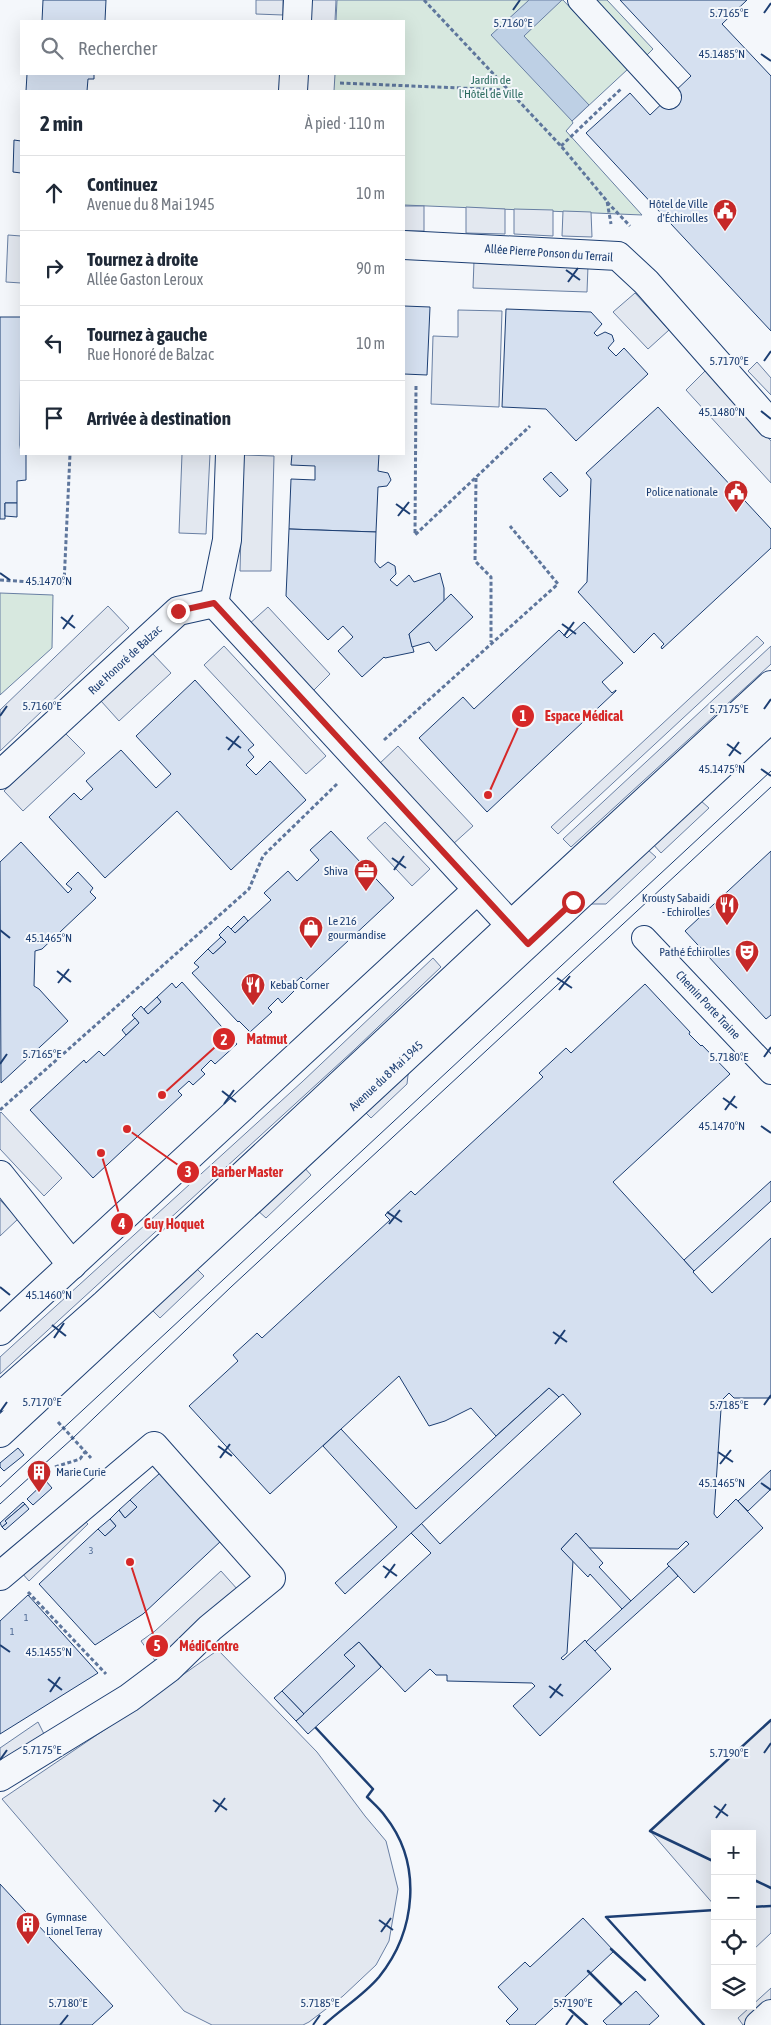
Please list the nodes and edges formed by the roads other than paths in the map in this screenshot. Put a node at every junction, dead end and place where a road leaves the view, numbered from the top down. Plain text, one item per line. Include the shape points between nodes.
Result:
1 (298, 0) edge
2 (580, 0) edge
3 (297, 20) edge
4 (294, 75) edge
5 (293, 90) edge
6 (669, 97) dead end
7 (405, 245) edge
8 (771, 424) edge
9 (230, 455) edge
10 (214, 603) junction
11 (771, 685) edge
12 (771, 718) edge
13 (0, 775) edge
14 (477, 890) junction
15 (519, 934) junction
16 (644, 938) dead end
17 (771, 1072) edge
18 (0, 1175) edge
19 (72, 1264) junction
20 (0, 1330) edge
21 (0, 1397) edge
22 (0, 1433) edge
23 (3, 1573) edge
24 (8, 1773) edge
25 (771, 2014) edge
26 (759, 2025) edge

1 - 3 street
2 - 6 street
4 - 5 street
7 - 8 street, Allée Pierre Ponson du Terrail via 618,256 646,282
9 - 10 street via 227,540
10 - 13 street, Rue Honoré de Balzac via 178,611
10 - 14 street
11 - 15 street, Avenue du 8 Mai 1945
12 - 15 street, Avenue du 8 Mai 1945
14 - 15 street
14 - 19 street
15 - 21 street, Avenue du 8 Mai 1945
15 - 22 street, Avenue du 8 Mai 1945
16 - 17 street, Chemin Porte Traine
18 - 19 street
19 - 20 street
23 - 24 street via 154,1446 271,1578 129,1698
25 - 26 street

